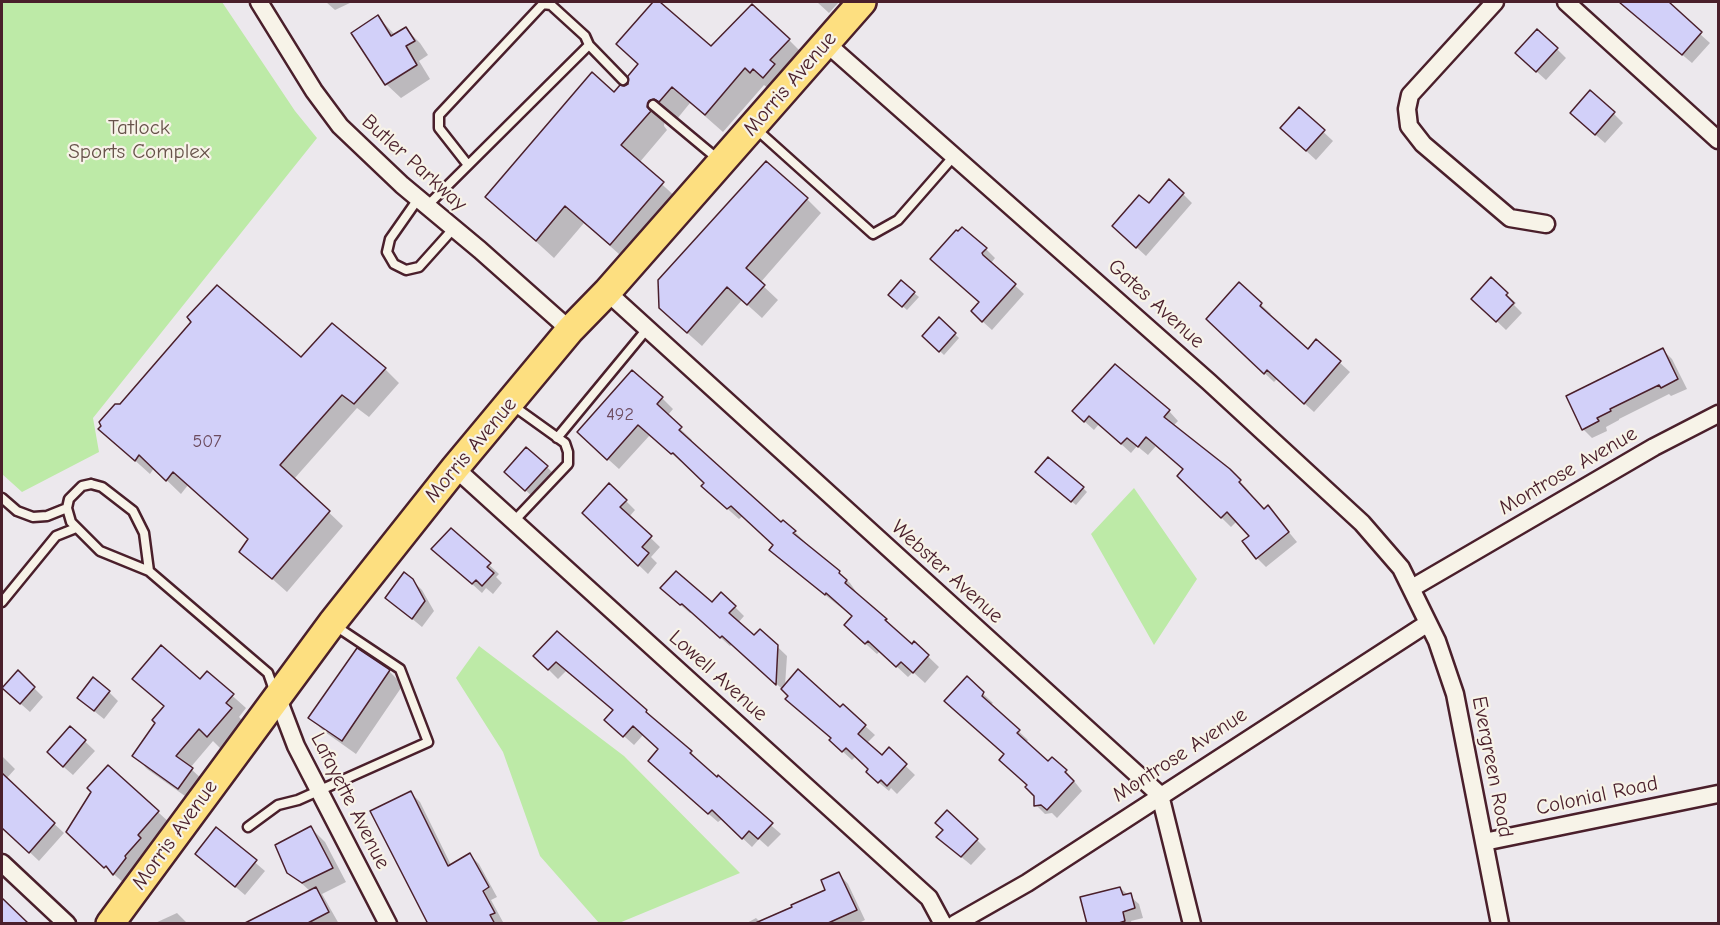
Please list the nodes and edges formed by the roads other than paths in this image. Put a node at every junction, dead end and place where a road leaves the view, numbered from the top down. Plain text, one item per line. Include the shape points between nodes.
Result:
1 (259, 2) edge
2 (862, 2) edge
3 (1495, 2) edge
4 (1566, 2) edge
5 (826, 43) junction
6 (589, 45) junction
7 (623, 80) dead end
8 (653, 105) dead end
9 (753, 127) junction
10 (1719, 140) edge
11 (955, 155) junction
12 (722, 162) junction
13 (468, 165) junction
14 (423, 202) junction
15 (1546, 225) dead end
16 (454, 228) junction
17 (607, 292) junction
18 (647, 329) junction
19 (570, 330) junction
20 (510, 403) junction
21 (1719, 414) edge
22 (557, 438) junction
23 (455, 468) junction
24 (2, 498) edge
25 (67, 508) junction
26 (514, 521) junction
27 (76, 528) junction
28 (149, 571) junction
29 (1412, 588) junction
30 (2, 602) edge
31 (1428, 622) junction
32 (332, 623) junction
33 (277, 696) junction
34 (319, 790) junction
35 (1719, 794) edge
36 (1160, 795) junction
37 (248, 827) dead end
38 (1484, 842) junction
39 (2, 863) edge
40 (67, 924) edge
41 (110, 924) edge
42 (388, 924) edge
43 (943, 924) edge
44 (956, 924) edge
45 (1192, 924) edge
46 (1500, 924) edge

1 - 14 street, Butler Parkway via 340,126
2 - 5 main road, Morris Avenue
3 - 15 street via 1410,95 1409,126 1423,144 1510,218
4 - 10 street
5 - 9 main road, Morris Avenue
5 - 11 street, Gates Avenue
6 - 7 lane
6 - 13 lane
6 - 13 lane via 585,36 551,5 543,4 439,115 439,128
8 - 12 lane
9 - 11 lane via 873,234 898,220
9 - 12 main road, Morris Avenue
11 - 29 street, Gates Avenue via 1362,523 1401,568
12 - 17 main road, Morris Avenue
13 - 14 lane
14 - 16 street, Butler Parkway
14 - 16 lane via 390,239 387,252 394,264 406,270 419,267
16 - 19 street, Butler Parkway
17 - 18 street, Webster Avenue
17 - 19 main road, Morris Avenue
18 - 22 lane
18 - 36 street, Webster Avenue
19 - 20 main road, Morris Avenue
20 - 22 lane
20 - 23 main road, Morris Avenue
21 - 29 street, Montrose Avenue via 1654,447
22 - 26 lane via 565,443 568,464
23 - 26 street, Lowell Avenue
23 - 32 main road, Morris Avenue
24 - 25 lane via 17,511 33,517
25 - 27 lane
25 - 28 lane via 75,492 91,484 120,499 133,511 144,533
26 - 43 street, Lowell Avenue via 929,898
27 - 28 lane via 100,551
27 - 30 lane via 56,536
28 - 33 lane via 268,673
29 - 31 street, Gates Avenue
31 - 36 street, Montrose Avenue
31 - 38 street, Evergreen Road via 1455,694
32 - 33 main road, Morris Avenue
32 - 34 lane via 400,669 428,742
33 - 34 street, Lafayette Avenue via 296,746
33 - 41 main road, Morris Avenue
34 - 37 lane via 278,805
34 - 42 street, Lafayette Avenue
35 - 38 street, Colonial Road
36 - 44 street, Montrose Avenue via 1027,883
36 - 45 street
38 - 46 street, Evergreen Road
39 - 40 street

